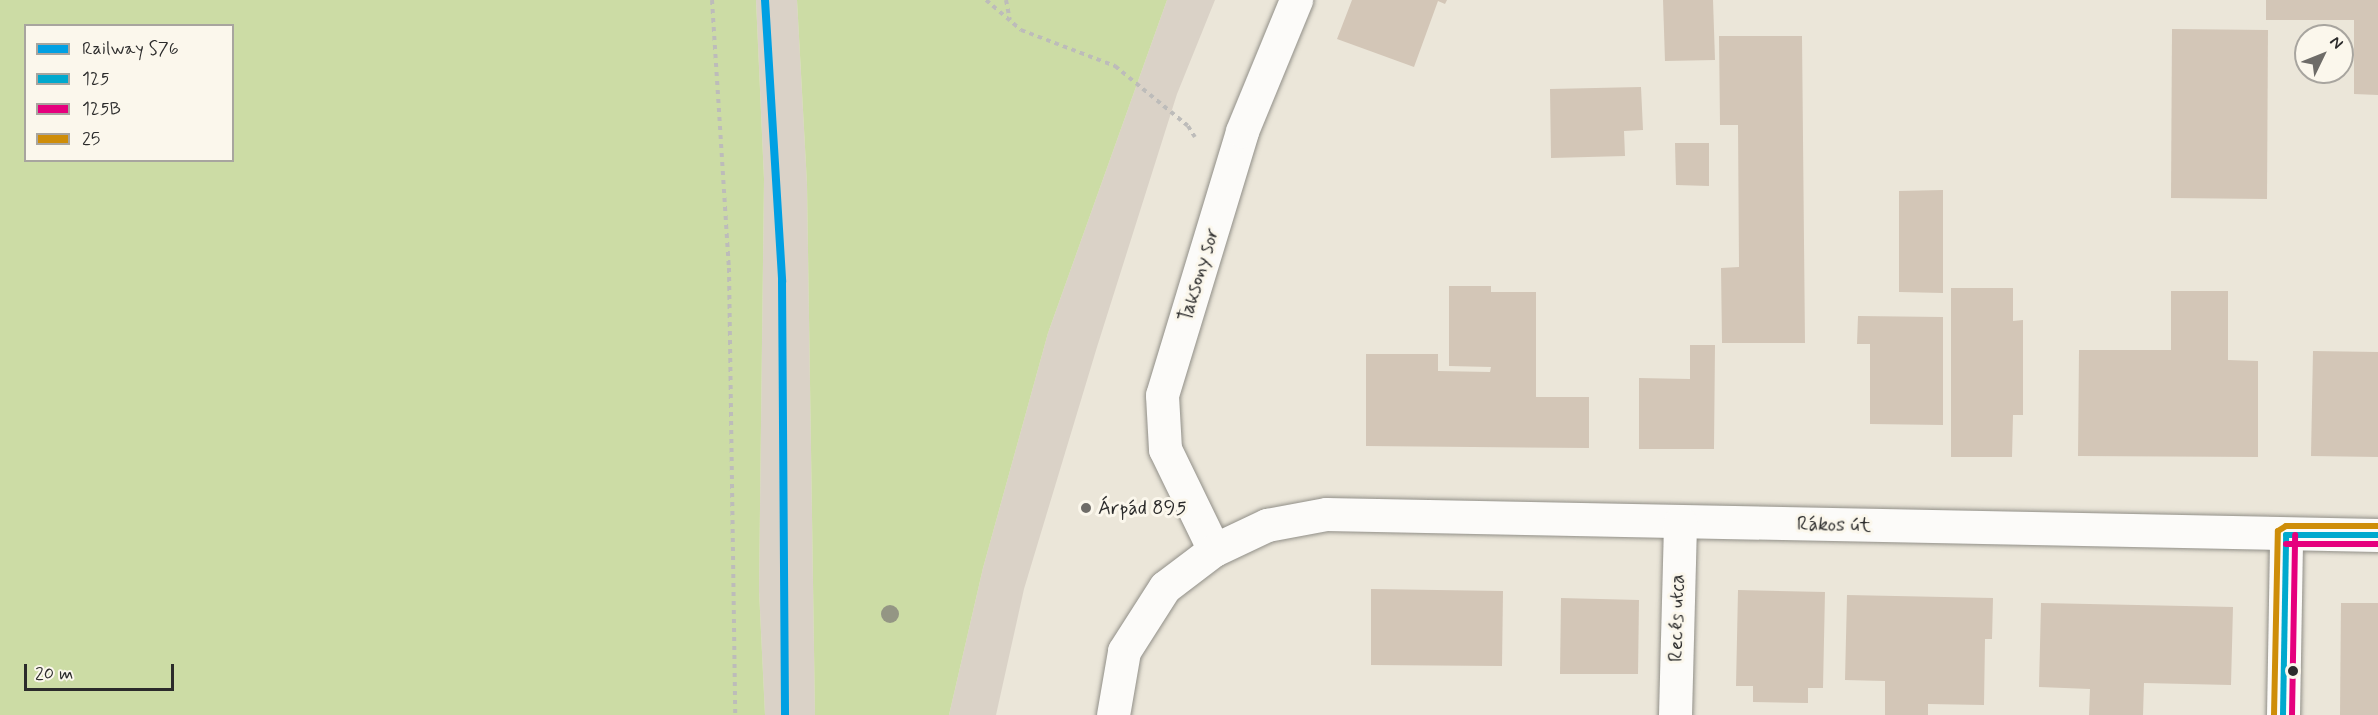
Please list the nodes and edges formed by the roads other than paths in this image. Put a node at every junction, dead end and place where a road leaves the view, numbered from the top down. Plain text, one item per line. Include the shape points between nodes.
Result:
1 (1296, 0) edge
2 (1680, 522) junction
3 (2286, 535) junction
4 (2378, 535) edge
5 (1214, 550) junction
6 (1113, 715) edge
7 (1675, 715) edge
8 (2283, 715) edge

1 - 5 street, Taksony sor via 1242,131 1162,395 1165,450
2 - 3 street, Rákos út
2 - 5 street, Rákos út via 1326,514 1267,525
2 - 7 street, Recés utca
3 - 4 street, Rákos út
3 - 8 street
5 - 6 street, Rákos út via 1165,587 1124,651

